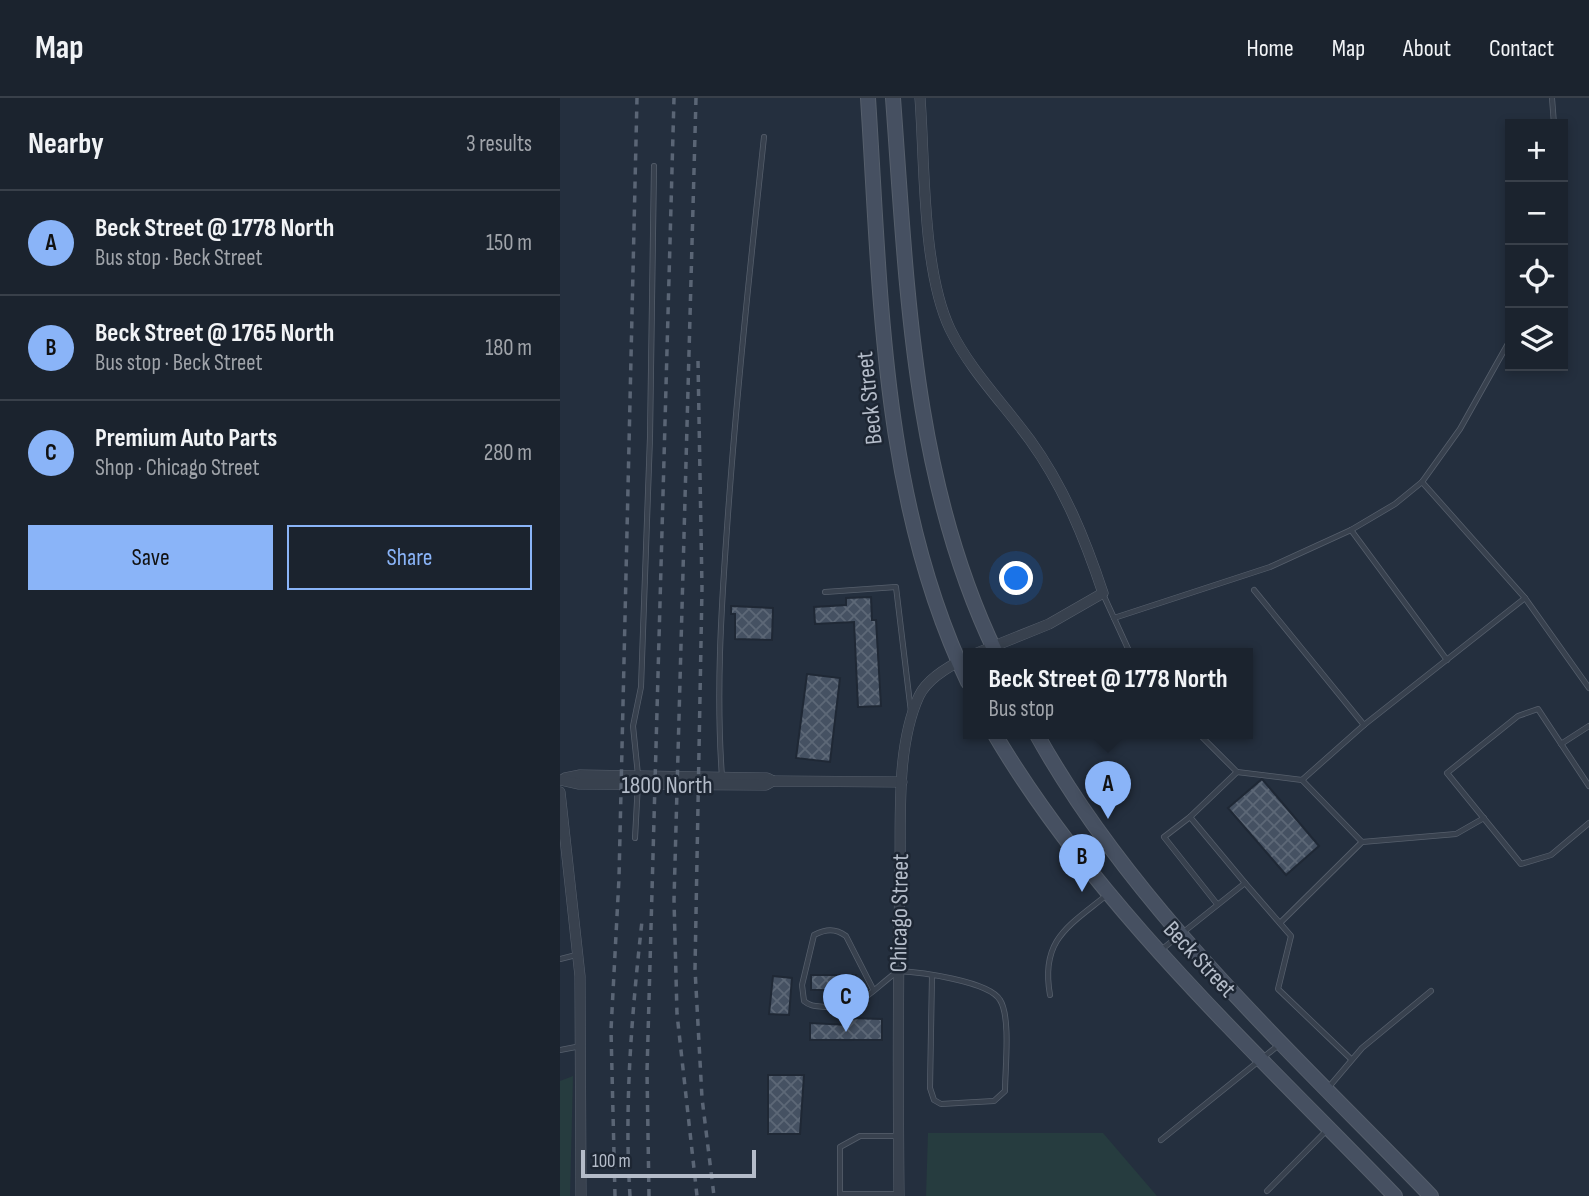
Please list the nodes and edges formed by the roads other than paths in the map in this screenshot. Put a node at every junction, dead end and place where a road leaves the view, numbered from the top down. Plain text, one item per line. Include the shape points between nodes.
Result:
1 (868, 98) edge
2 (893, 98) edge
3 (920, 98) edge
4 (1552, 98) edge
5 (1553, 119) edge
6 (764, 137) dead end
7 (654, 166) dead end
8 (1505, 349) edge
9 (1422, 482) junction
10 (1351, 530) junction
11 (1254, 590) dead end
12 (825, 592) dead end
13 (1103, 593) junction
14 (1525, 598) junction
15 (1114, 618) junction
16 (994, 648) edge
17 (996, 648) edge
18 (1128, 648) edge
19 (963, 659) edge
20 (1447, 660) junction
21 (1589, 688) edge
22 (911, 717) junction
23 (1364, 725) junction
24 (1589, 726) edge
25 (998, 739) edge
26 (1040, 739) edge
27 (1204, 739) edge
28 (1561, 744) junction
29 (1237, 772) junction
30 (722, 778) junction
31 (560, 779) edge
32 (1302, 780) junction
33 (638, 781) junction
34 (773, 781) junction
35 (902, 782) junction
36 (1589, 786) edge
37 (560, 792) edge
38 (1190, 817) junction
39 (1483, 818) junction
40 (1589, 823) edge
41 (635, 838) dead end
42 (1362, 842) junction
43 (564, 854) edge
44 (1245, 883) junction
45 (1109, 893) junction
46 (1217, 904) junction
47 (1280, 923) junction
48 (1182, 933) junction
49 (1161, 950) junction
50 (578, 955) junction
51 (560, 959) edge
52 (898, 971) junction
53 (932, 975) junction
54 (873, 989) junction
55 (1431, 991) dead end
56 (1049, 995) dead end
57 (1282, 1041) junction
58 (582, 1046) junction
59 (560, 1050) edge
60 (1263, 1059) junction
61 (1351, 1059) junction
62 (1327, 1088) junction
63 (1330, 1128) junction
64 (898, 1136) junction
65 (1161, 1140) dead end
66 (1267, 1191) dead end
67 (899, 1195) edge
68 (581, 1196) edge
69 (1395, 1196) edge
70 (1431, 1196) edge

1 - 19 main road, Beck Street via 887,367 899,466 931,590
2 - 16 main road, Beck Street via 911,336 925,428 948,526
3 - 13 street via 932,263 941,303 961,349 1060,486
4 - 5 lane
6 - 30 lane via 733,429 721,608 718,735
7 - 33 lane via 641,687 633,726
8 - 9 lane via 1460,429
9 - 10 lane
9 - 14 lane
10 - 15 lane via 1270,567
10 - 20 lane
11 - 23 lane
12 - 22 lane via 896,587
13 - 15 lane
13 - 17 street
14 - 20 lane
14 - 21 lane
15 - 18 lane
19 - 22 street, Chicago Street via 920,693
20 - 23 lane
22 - 35 street, Chicago Street
23 - 32 lane
24 - 28 lane
25 - 45 main road, Beck Street via 1057,830
26 - 48 main road, Beck Street via 1093,825
27 - 29 lane
28 - 36 lane
28 - 39 lane via 1538,709 1518,716 1447,773
29 - 32 lane
29 - 38 lane
30 - 33 street, 1800 North
30 - 34 street, 1800 North
31 - 33 street, 1800 North via 580,775
32 - 42 lane
33 - 34 street, 1800 North via 766,785
33 - 41 lane
34 - 35 street, 1800 North
35 - 52 street, Chicago Street
37 - 43 street
38 - 44 lane
38 - 46 lane via 1164,837
39 - 40 lane via 1521,863 1551,855
39 - 42 lane via 1455,834
42 - 47 lane
43 - 50 street
44 - 46 lane
44 - 47 lane
45 - 49 main road, Beck Street
45 - 56 lane via 1051,947 1045,970
46 - 48 lane
47 - 61 lane via 1291,936 1278,989
48 - 49 lane
48 - 57 main road, Beck Street
49 - 60 main road, Beck Street
50 - 51 lane
50 - 58 street
52 - 53 lane
52 - 54 lane
52 - 64 street, Chicago Street
53 - 53 lane via 993,992 1000,999 1005,1013 1005,1091 994,1101 941,1104 934,1100 930,1088
54 - 54 lane via 849,1007 811,1006 804,1001 802,985 814,935 825,930 846,936
55 - 61 lane
57 - 60 lane
57 - 62 main road, Beck Street
58 - 59 lane
58 - 68 street
60 - 63 main road, Beck Street
60 - 65 lane
61 - 62 lane
62 - 70 main road, Beck Street
63 - 66 lane
63 - 69 main road, Beck Street
64 - 67 street, Chicago Street
64 - 67 lane via 860,1136 840,1146 840,1194

